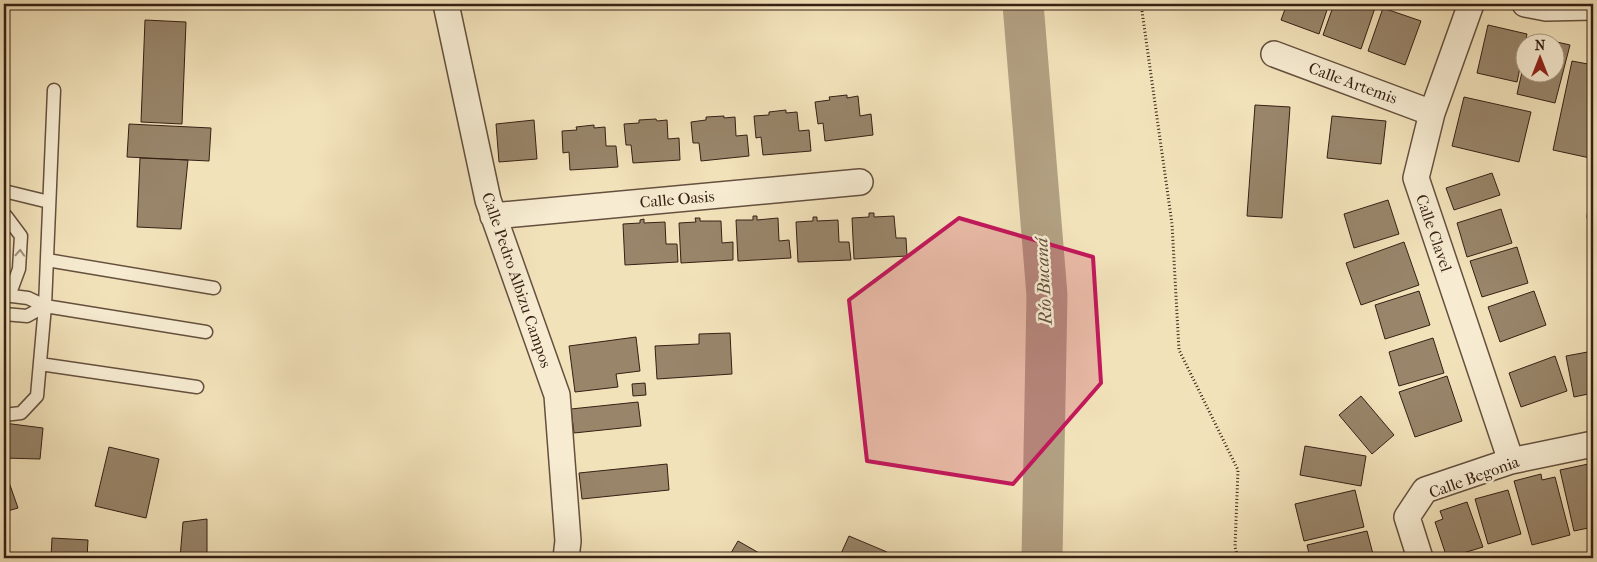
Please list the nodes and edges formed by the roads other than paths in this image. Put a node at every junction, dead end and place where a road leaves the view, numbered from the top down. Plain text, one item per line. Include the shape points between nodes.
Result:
1 (446, 4) edge
2 (1471, 4) edge
3 (1525, 4) edge
4 (1593, 6) edge
5 (1274, 54) dead end
6 (54, 90) dead end
7 (1432, 113) junction
8 (860, 182) dead end
9 (4, 191) edge
10 (49, 202) junction
11 (4, 216) edge
12 (494, 216) junction
13 (47, 260) junction
14 (214, 288) dead end
15 (6, 295) edge
16 (45, 306) junction
17 (4, 314) edge
18 (206, 332) dead end
19 (40, 364) junction
20 (197, 387) dead end
21 (4, 414) edge
22 (1593, 444) edge
23 (1511, 461) junction
24 (566, 558) edge
25 (1420, 558) edge

1 - 12 street, Calle Pedro Albizu Campos
2 - 7 street, Calle Clavel
3 - 4 street via 1546,8
5 - 7 street, Calle Artemis
6 - 10 lane
7 - 23 street, Calle Clavel via 1416,178
8 - 12 street, Calle Oasis
9 - 10 lane
10 - 13 lane
15 -> 11 lane via 19,269 21,236
12 - 24 street, Calle Pedro Albizu Campos via 557,395 568,541
13 - 14 lane
13 - 16 lane
15 - 16 lane via 28,298
16 - 17 lane via 27,316
16 - 18 lane
16 - 19 lane
19 - 20 lane
19 - 21 lane via 37,396 21,413
22 - 23 street, Calle Begonia
23 - 25 street, Calle Begonia via 1425,490 1407,517

